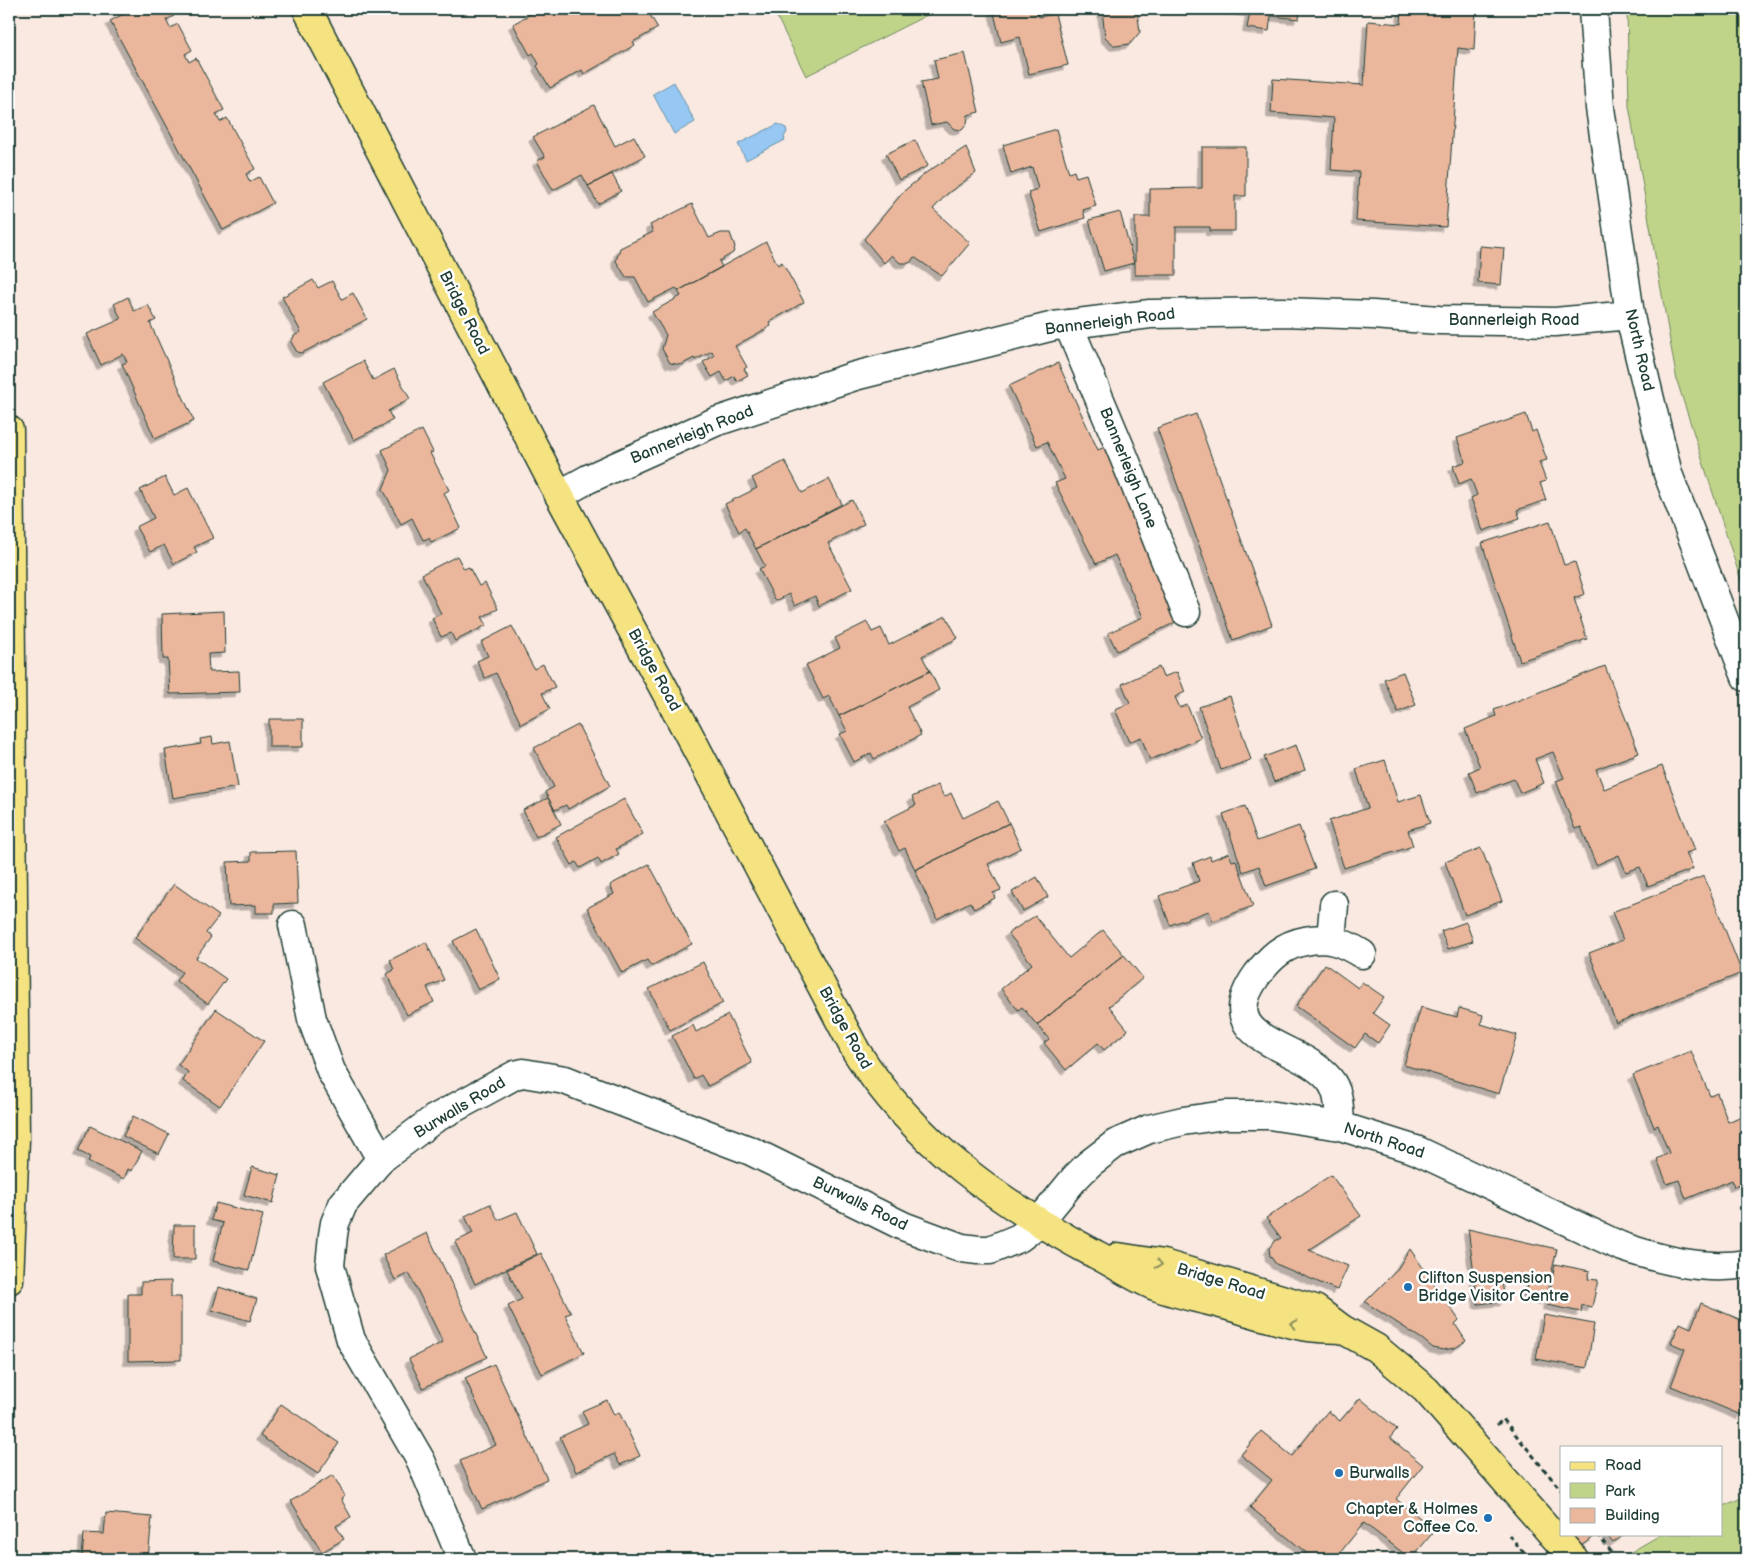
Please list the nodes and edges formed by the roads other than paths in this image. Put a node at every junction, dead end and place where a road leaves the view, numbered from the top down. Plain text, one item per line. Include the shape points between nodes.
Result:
1 (307, 9) edge
2 (1593, 9) edge
3 (1630, 315) junction
4 (1068, 324) junction
5 (9, 430) edge
6 (558, 495) junction
7 (1186, 612) dead end
8 (1746, 677) edge
9 (1334, 905) dead end
10 (293, 925) dead end
11 (1331, 939) junction
12 (1362, 954) dead end
13 (1340, 1126) junction
14 (381, 1158) junction
15 (1038, 1223) junction
16 (1746, 1264) edge
17 (9, 1280) edge
18 (462, 1559) edge
19 (1574, 1559) edge

1 - 6 main road, Bridge Road
2 - 3 street, North Road via 1600,108
3 - 4 street, Bannerleigh Road via 1555,322 1283,312 1150,314
3 - 8 street, North Road via 1668,474
4 - 6 street, Bannerleigh Road via 855,376 716,422
4 - 7 street, Bannerleigh Lane
5 - 17 main road via 15,1129
6 - 15 main road, Bridge Road via 873,1079 932,1143 1002,1199
9 - 11 street
10 - 14 street via 312,1018 331,1071
11 - 12 street
11 - 13 street via 1296,942 1282,949 1254,979 1244,996 1243,1011 1253,1032 1328,1078 1338,1098
13 - 15 street, North Road via 1248,1114 1203,1117 1149,1128 1114,1144 1095,1159
13 - 16 street, North Road via 1416,1150 1620,1246 1676,1262 1719,1266
14 - 15 street, Burwalls Road via 434,1119 498,1083 523,1073 565,1080 751,1151 903,1226 962,1248 990,1250 1019,1238
14 - 18 street, Burwalls Road via 339,1210 330,1266 351,1340 421,1461
15 - 19 main road, Bridge Road via 1154,1285 1293,1324 1342,1329 1376,1348 1426,1390

